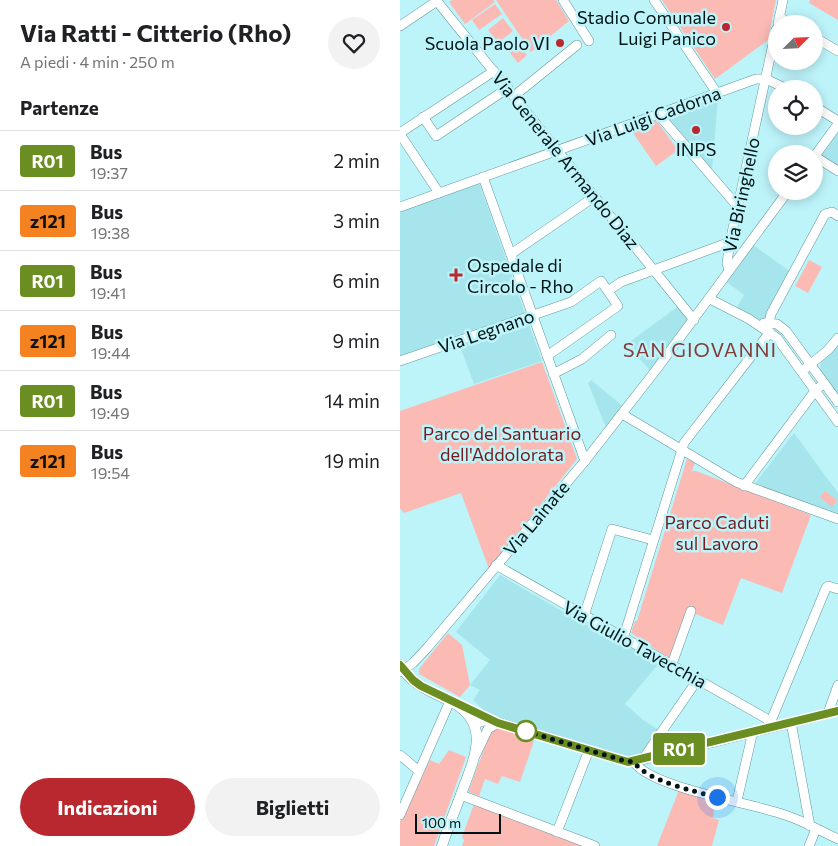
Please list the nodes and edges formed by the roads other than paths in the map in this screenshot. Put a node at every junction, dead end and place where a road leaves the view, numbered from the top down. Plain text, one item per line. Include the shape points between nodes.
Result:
1 (437, 0) edge
2 (563, 0) edge
3 (654, 0) edge
4 (783, 0) edge
5 (780, 15) edge
6 (400, 26) edge
7 (588, 41) dead end
8 (823, 42) edge
9 (577, 45) dead end
10 (838, 51) edge
11 (768, 69) edge
12 (494, 71) junction
13 (766, 79) junction
14 (508, 88) junction
15 (717, 93) junction
16 (514, 96) junction
17 (823, 112) edge
18 (658, 114) junction
19 (424, 118) junction
20 (838, 122) edge
21 (400, 134) edge
22 (822, 145) edge
23 (558, 150) junction
24 (823, 162) edge
25 (838, 171) edge
26 (483, 177) junction
27 (439, 193) junction
28 (594, 197) junction
29 (781, 200) edge
30 (400, 207) edge
31 (739, 208) junction
32 (838, 216) edge
33 (730, 242) junction
34 (511, 254) junction
35 (654, 270) junction
36 (729, 271) junction
37 (608, 291) junction
38 (710, 298) junction
39 (532, 314) junction
40 (694, 320) junction
41 (771, 329) junction
42 (612, 335) dead end
43 (837, 339) edge
44 (546, 356) junction
45 (400, 361) edge
46 (810, 365) junction
47 (801, 371) junction
48 (552, 374) junction
49 (824, 383) junction
50 (815, 391) junction
51 (838, 402) edge
52 (622, 414) junction
53 (838, 422) edge
54 (681, 450) junction
55 (585, 461) junction
56 (744, 486) junction
57 (838, 519) edge
58 (653, 540) junction
59 (496, 565) junction
60 (838, 588) edge
61 (691, 611) dead end
62 (584, 616) junction
63 (624, 636) junction
64 (672, 664) junction
65 (401, 672) edge
66 (698, 679) junction
67 (838, 685) edge
68 (450, 700) junction
69 (460, 706) junction
70 (838, 711) edge
71 (828, 713) junction
72 (792, 722) junction
73 (498, 723) junction
74 (771, 724) junction
75 (475, 727) junction
76 (753, 731) junction
77 (659, 735) junction
78 (589, 750) junction
79 (670, 751) junction
80 (476, 754) junction
81 (400, 755) edge
82 (643, 759) junction
83 (634, 762) junction
84 (419, 771) junction
85 (461, 795) junction
86 (737, 801) junction
87 (400, 815) edge
88 (813, 827) junction
89 (557, 832) junction
90 (838, 839) edge
91 (442, 846) edge
92 (595, 846) edge
93 (809, 846) edge

1 - 6 street
1 - 12 street, Via Generale Armando Diaz
2 - 7 street
3 - 15 street
4 - 5 street
8 - 10 street
9 - 16 street
11 - 13 street, Via Biringhello
12 - 14 street, Via Generale Armando Diaz
12 - 19 street
13 - 15 street, Via Luigi Cadorna via 756,79
13 - 31 street, Via Biringhello
14 - 16 street, Via Generale Armando Diaz
14 - 19 street via 436,136
15 - 18 street, Via Luigi Cadorna
16 - 23 street, Via Generale Armando Diaz
17 - 20 street
18 - 23 street, Via Luigi Cadorna
18 - 31 street
19 - 21 street
20 - 22 street
21 - 27 street
23 - 26 street, Via Luigi Cadorna
23 - 28 street, Via Generale Armando Diaz
24 - 25 street
26 - 27 street, Via Luigi Cadorna
26 - 34 street
27 - 30 street, Via Luigi Cadorna
28 - 34 street
28 - 35 street, Via Generale Armando Diaz
29 - 36 street, Via Lainate
31 - 33 street, Via Biringhello
32 - 41 street via 832,212 825,214 771,314
33 - 35 street
33 - 36 street, Via Biringhello
34 - 39 street
35 - 37 street via 621,282
35 - 40 street, Via Generale Armando Diaz
36 - 38 street, Via Lainate
37 - 39 street, Via Legnano via 601,281 572,302
37 - 44 street via 618,306
38 - 40 street, Via Lainate
38 - 41 street
39 - 44 street
39 - 45 street, Via Legnano
40 - 52 street, Via Lainate
41 - 46 street via 786,331
41 - 47 street
41 - 54 street
42 - 48 street via 582,359
43 - 46 street
44 - 48 street
46 - 47 street
46 - 49 street
47 - 50 street
48 - 55 street
49 - 50 street
49 - 51 street
50 - 53 street
50 - 56 street
52 - 54 street
52 - 55 street, Via Lainate
54 - 56 street
54 - 58 street
55 - 59 street, Via Lainate
56 - 57 street
58 - 62 street via 612,529
58 - 63 street
59 - 62 street, Via Giulio Tavecchia
59 - 65 street, Via Lainate via 428,646
60 - 74 street via 826,588
61 - 64 street
62 - 63 street, Via Giulio Tavecchia
63 - 64 street, Via Giulio Tavecchia
64 - 66 street, Via Giulio Tavecchia
65 - 68 main road
66 - 74 street, Via Giulio Tavecchia
66 - 77 street
67 - 71 street
68 - 69 main road
68 - 84 street
69 - 73 street
69 - 75 main road
70 - 71 street
71 - 72 street
72 - 74 street
72 - 88 street
73 - 75 street via 484,728
73 - 78 street
73 - 80 street via 488,729
74 - 76 street
75 - 80 main road
76 - 79 street
76 - 86 street
77 - 79 street
77 - 82 street
78 - 83 street
78 - 89 street
79 - 82 street
80 - 85 main road
81 - 84 street
82 - 83 street
83 - 86 street via 643,771 686,789
84 - 87 street
85 - 89 street
85 - 91 main road
86 - 88 street via 784,814
88 - 90 street
88 - 93 street
89 - 92 street

